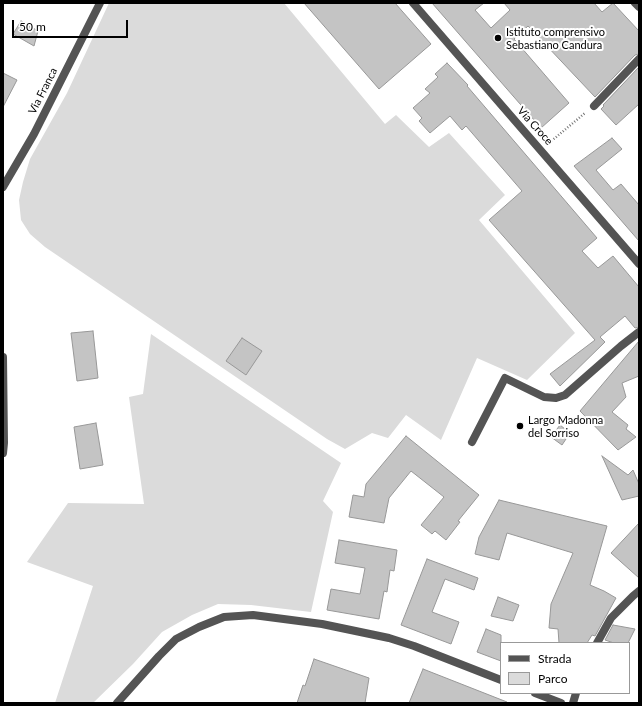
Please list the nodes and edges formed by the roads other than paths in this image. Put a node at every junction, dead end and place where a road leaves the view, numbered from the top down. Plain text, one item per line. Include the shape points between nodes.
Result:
1 (100, 3) edge
2 (413, 3) edge
3 (635, 3) edge
4 (639, 7) edge
5 (639, 59) edge
6 (594, 106) road end
7 (3, 187) edge
8 (639, 264) edge
9 (639, 332) edge
10 (3, 357) edge
11 (472, 442) dead end
12 (3, 453) edge
13 (639, 591) edge
14 (598, 642) edge
15 (500, 680) edge
16 (538, 694) edge
17 (117, 703) edge
18 (561, 703) edge

1 - 7 street, Via Franca via 34,134
2 - 8 street, Via Croce
3 - 4 street
5 - 6 street
9 - 11 street via 565,395 556,398 544,397 505,378
10 - 12 street
13 - 14 street via 611,618
15 - 17 street via 389,638 322,624 276,618 224,617 176,639
16 - 18 street

